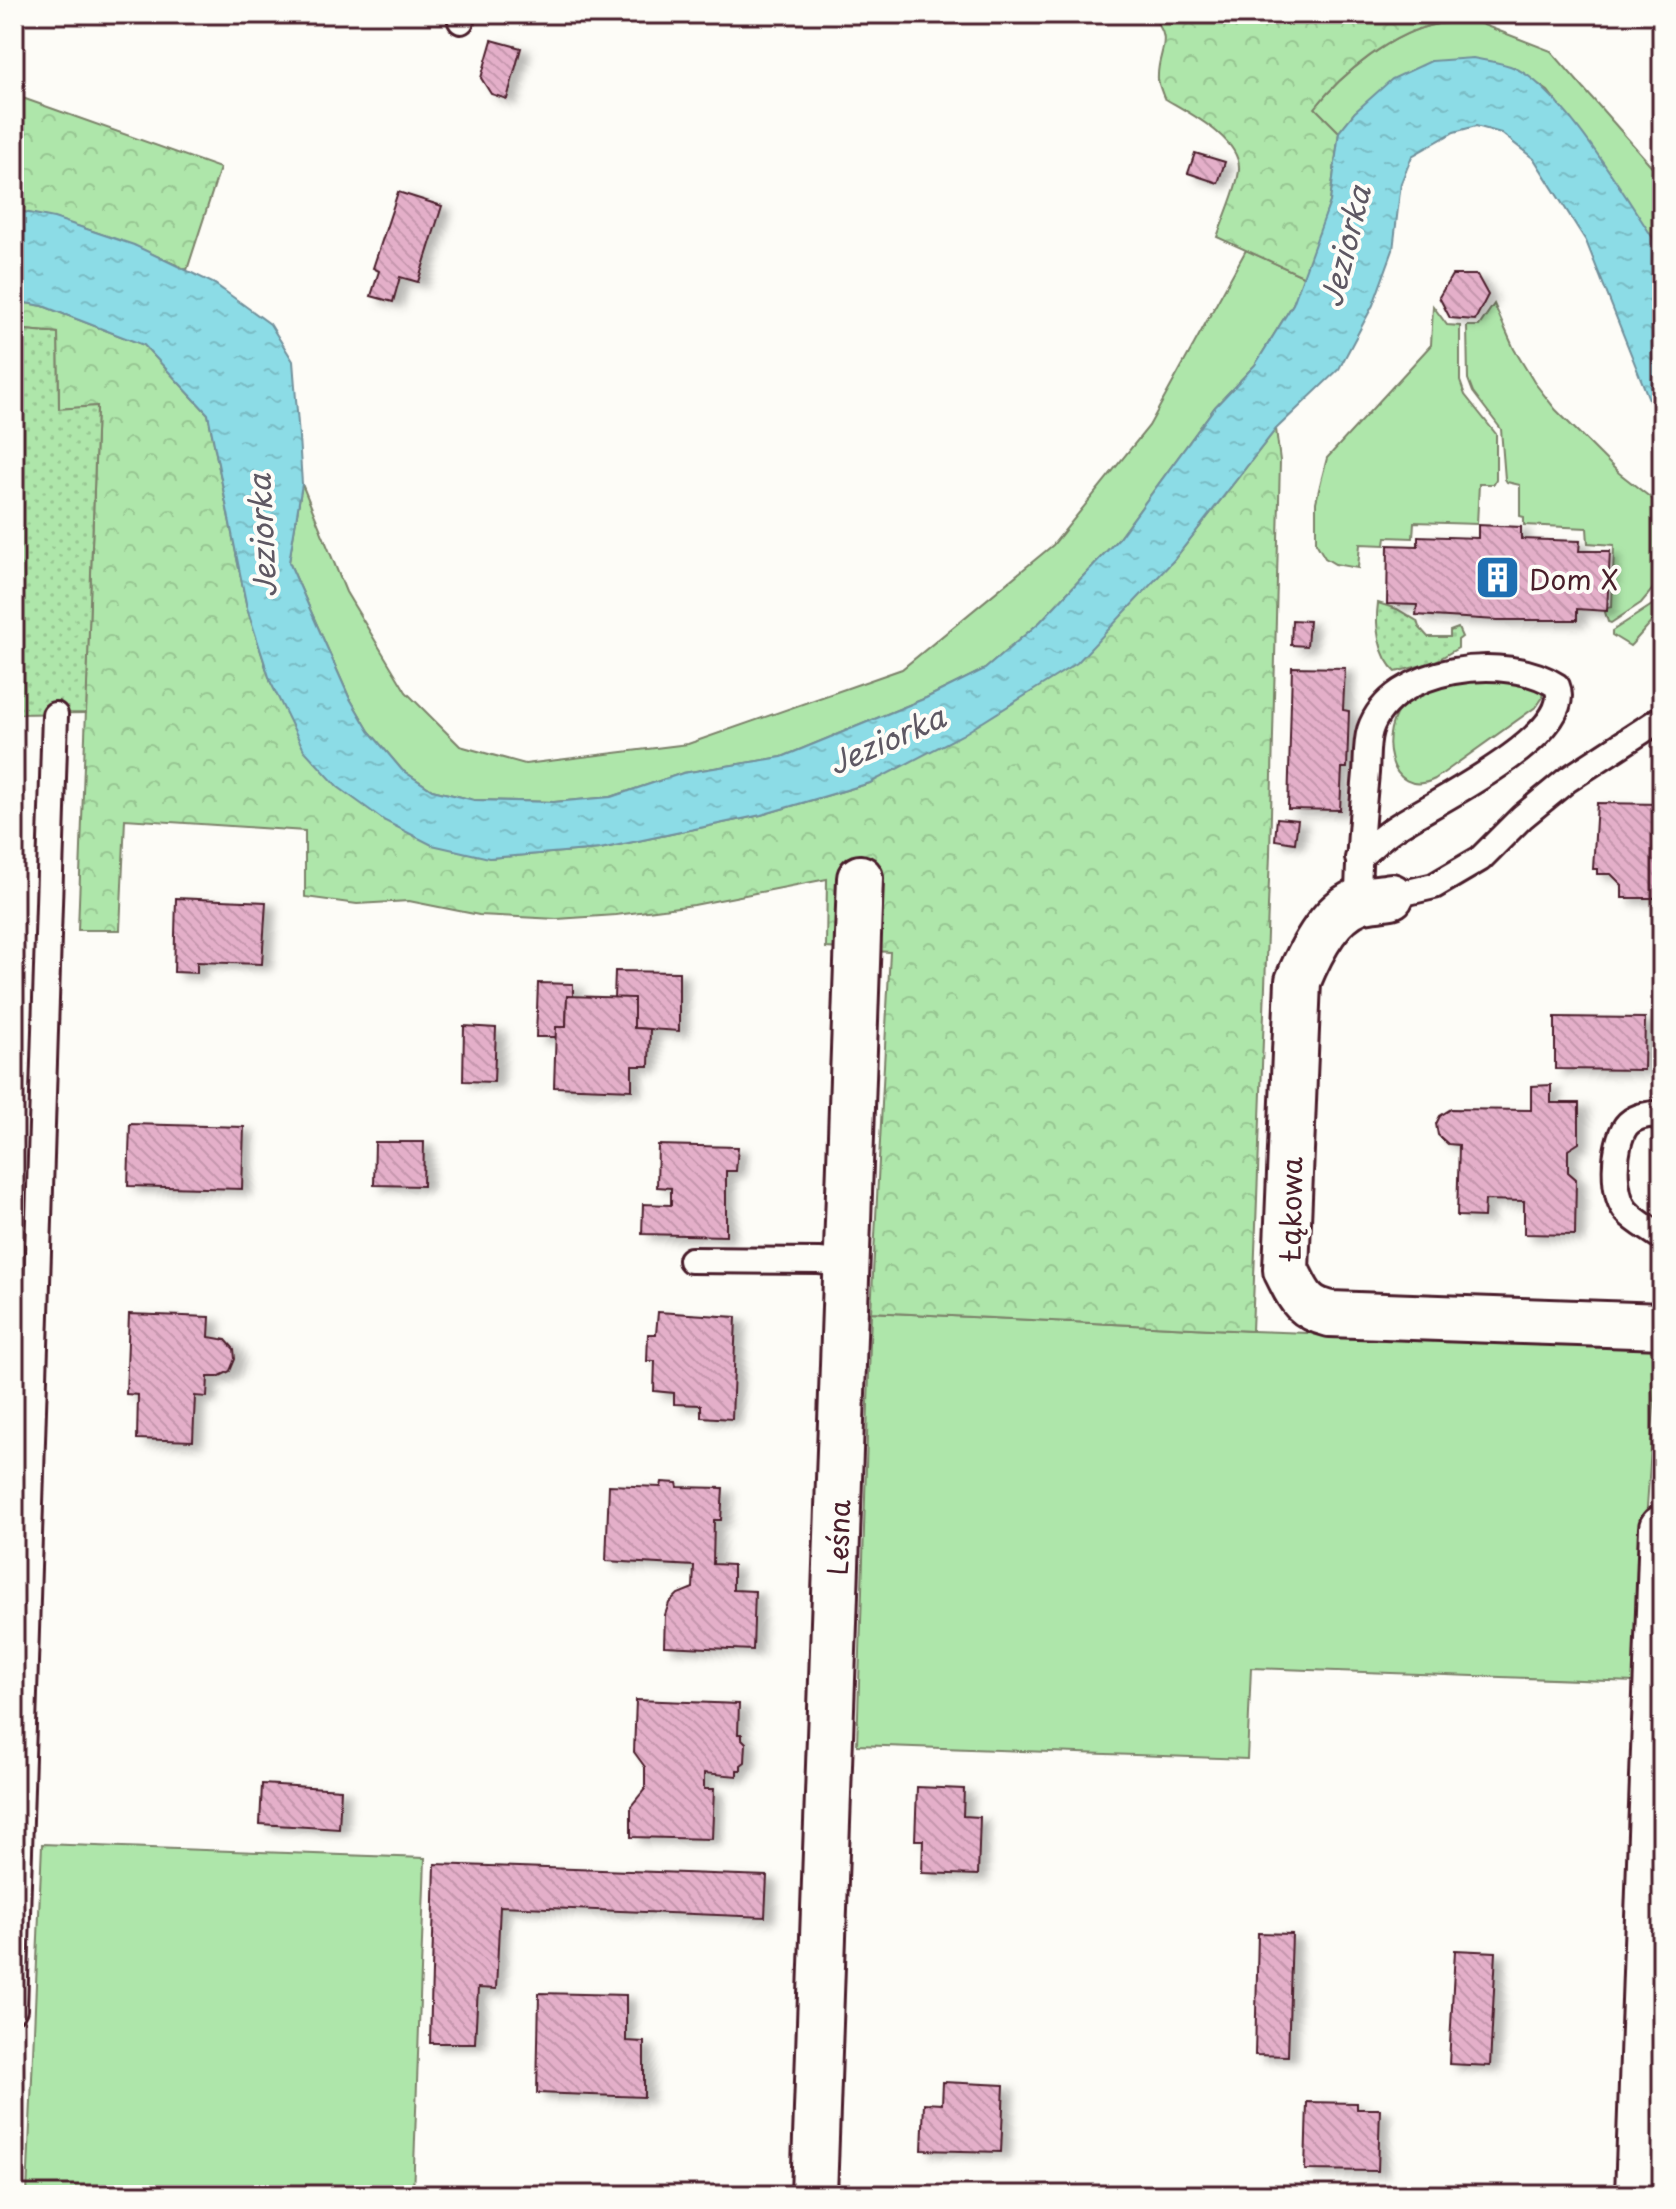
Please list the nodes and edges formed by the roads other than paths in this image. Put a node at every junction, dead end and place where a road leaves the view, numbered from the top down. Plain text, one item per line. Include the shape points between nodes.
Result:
1 (55, 715) dead end
2 (1662, 718) edge
3 (1358, 858) junction
4 (860, 878) dead end
5 (1375, 899) junction
6 (1662, 1120) edge
7 (1661, 1235) edge
8 (691, 1260) dead end
9 (848, 1264) junction
10 (1662, 1326) edge
11 (1662, 1528) edge
12 (14, 2009) edge
13 (814, 2195) edge
14 (1638, 2195) edge

1 - 12 lane
2 - 5 lane via 1567,780 1480,859 1434,886
3 - 3 lane via 1370,730 1388,702 1415,685 1467,667 1515,669 1557,686 1560,702 1525,747
3 - 5 lane
4 - 9 street, Leśna
5 - 10 street, Łąkowa via 1329,925 1298,981 1286,1270 1297,1292 1310,1309 1330,1314
6 - 7 lane via 1655,1114 1640,1115 1627,1125 1615,1183 1625,1211
8 - 9 lane
9 - 13 street, Leśna
11 - 14 street

